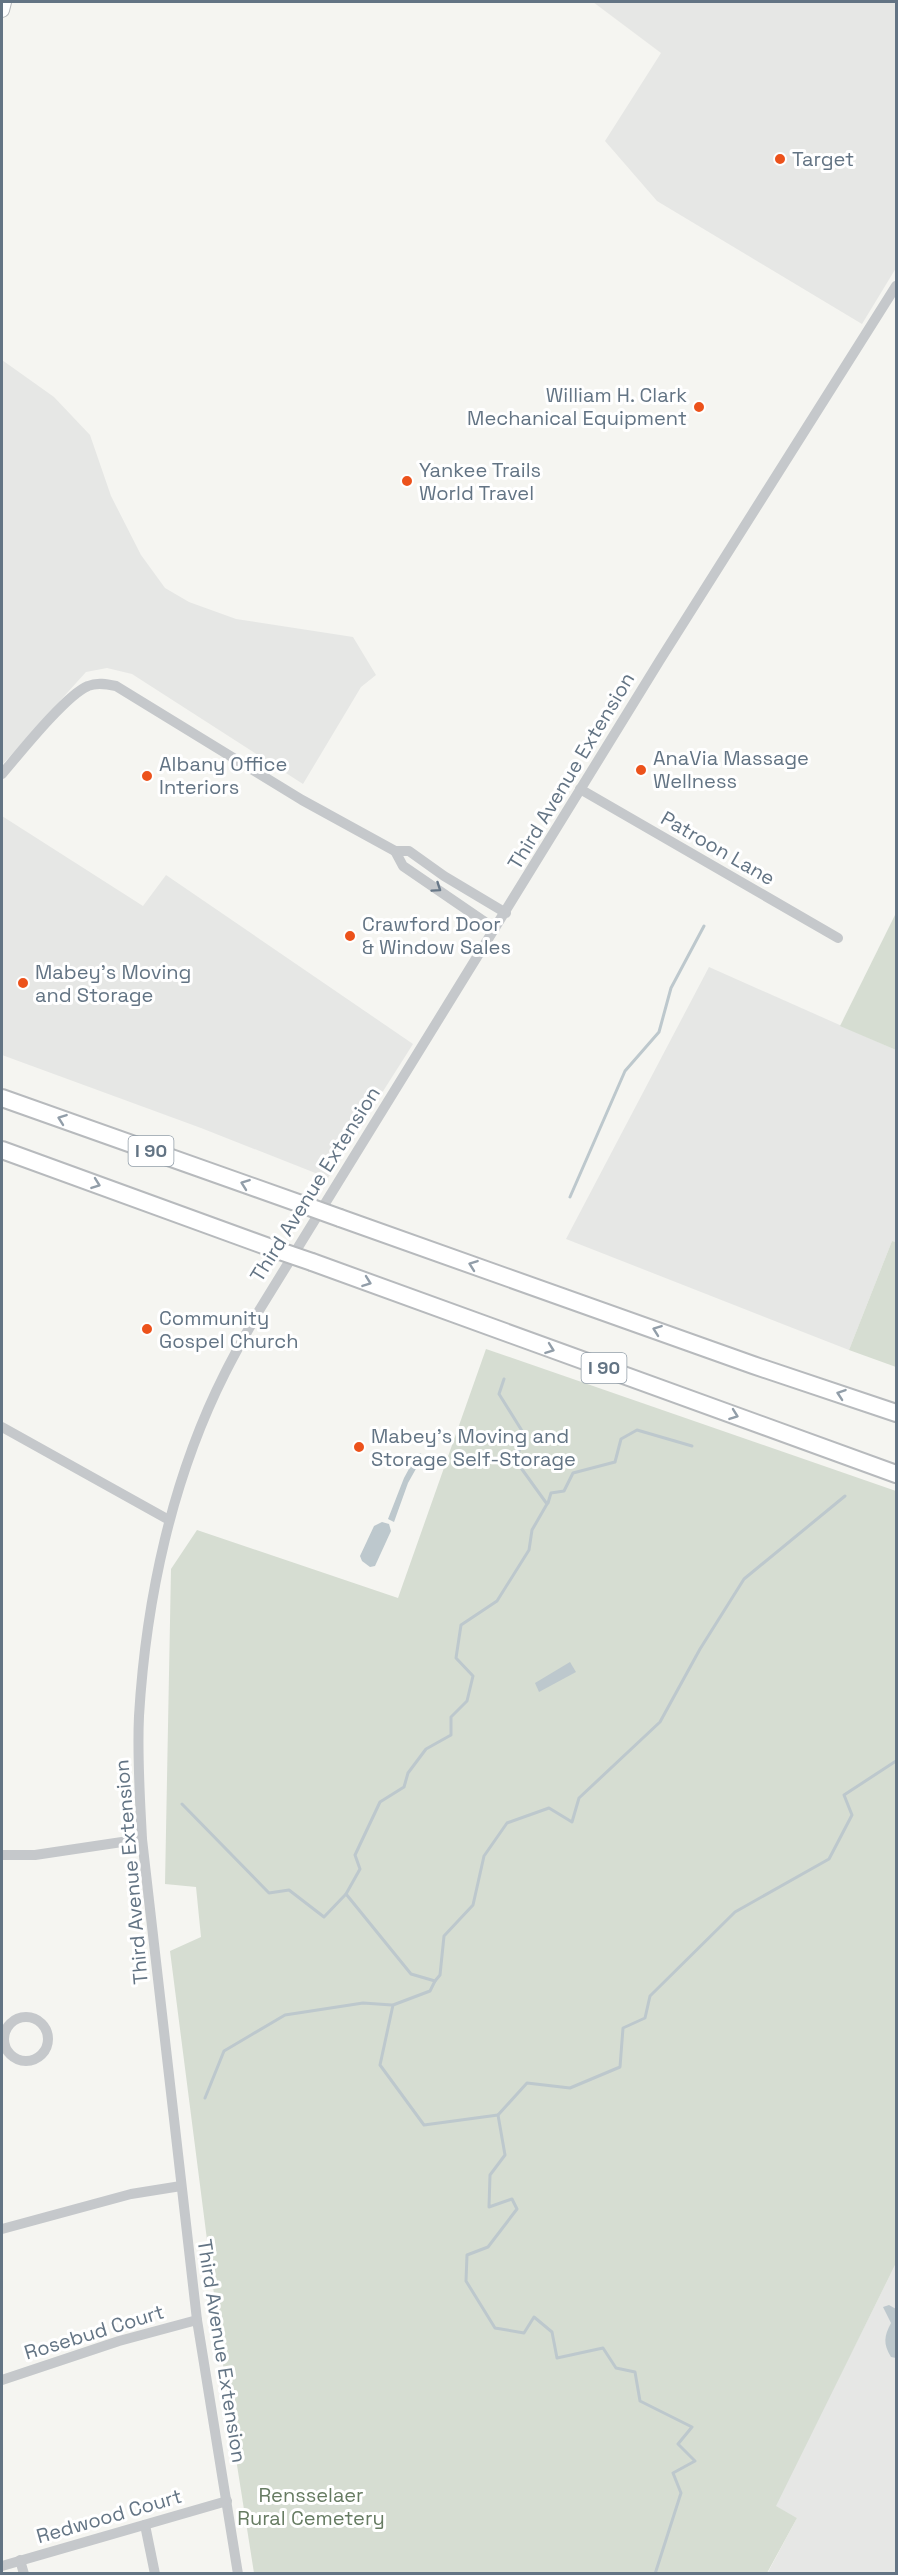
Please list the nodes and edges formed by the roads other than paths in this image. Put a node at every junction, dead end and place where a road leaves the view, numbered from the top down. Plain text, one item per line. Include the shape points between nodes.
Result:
1 (4, 2) edge
2 (2, 10) edge
3 (897, 286) edge
4 (2, 774) edge
5 (580, 789) junction
6 (395, 850) junction
7 (506, 913) junction
8 (495, 929) junction
9 (838, 938) dead end
10 (2, 1098) edge
11 (2, 1150) edge
12 (897, 1413) edge
13 (2, 1427) edge
14 (897, 1474) edge
15 (169, 1520) junction
16 (142, 1839) junction
17 (2, 1855) edge
18 (3, 2044) edge
19 (181, 2186) junction
20 (2, 2229) edge
21 (196, 2320) junction
22 (2, 2380) edge
23 (227, 2501) junction
24 (145, 2525) junction
25 (20, 2560) junction
26 (2, 2566) edge
27 (24, 2574) edge
28 (155, 2574) edge
29 (238, 2574) edge

1 - 2 main road
3 - 5 street, Third Avenue Extension
4 - 6 street via 77,693 87,686 107,684 141,700 302,800
5 - 7 street, Third Avenue Extension
5 - 9 street, Patroon Lane
6 - 7 street via 409,851
6 -> 8 street via 403,867
7 - 8 street, Third Avenue Extension
8 - 15 street, Third Avenue Extension via 255,1317 206,1416
12 -> 10 highway, I 90, bridge
11 -> 14 highway, I 90, bridge
13 - 15 street
15 - 16 street, Third Avenue Extension via 151,1607 139,1716
16 - 17 street via 35,1855
16 - 19 street, Third Avenue Extension
18 - 18 street via 11,2023 24,2017 38,2021 47,2032 46,2047 32,2060 12,2056
19 - 20 street via 131,2194
19 - 21 street, Third Avenue Extension
21 - 22 street, Rosebud Court
21 - 23 street, Third Avenue Extension
23 - 24 street, Redwood Court
23 - 29 street, Third Avenue Extension
24 - 25 street, Redwood Court
24 - 28 street
25 - 26 street, Redwood Court
25 - 27 street

